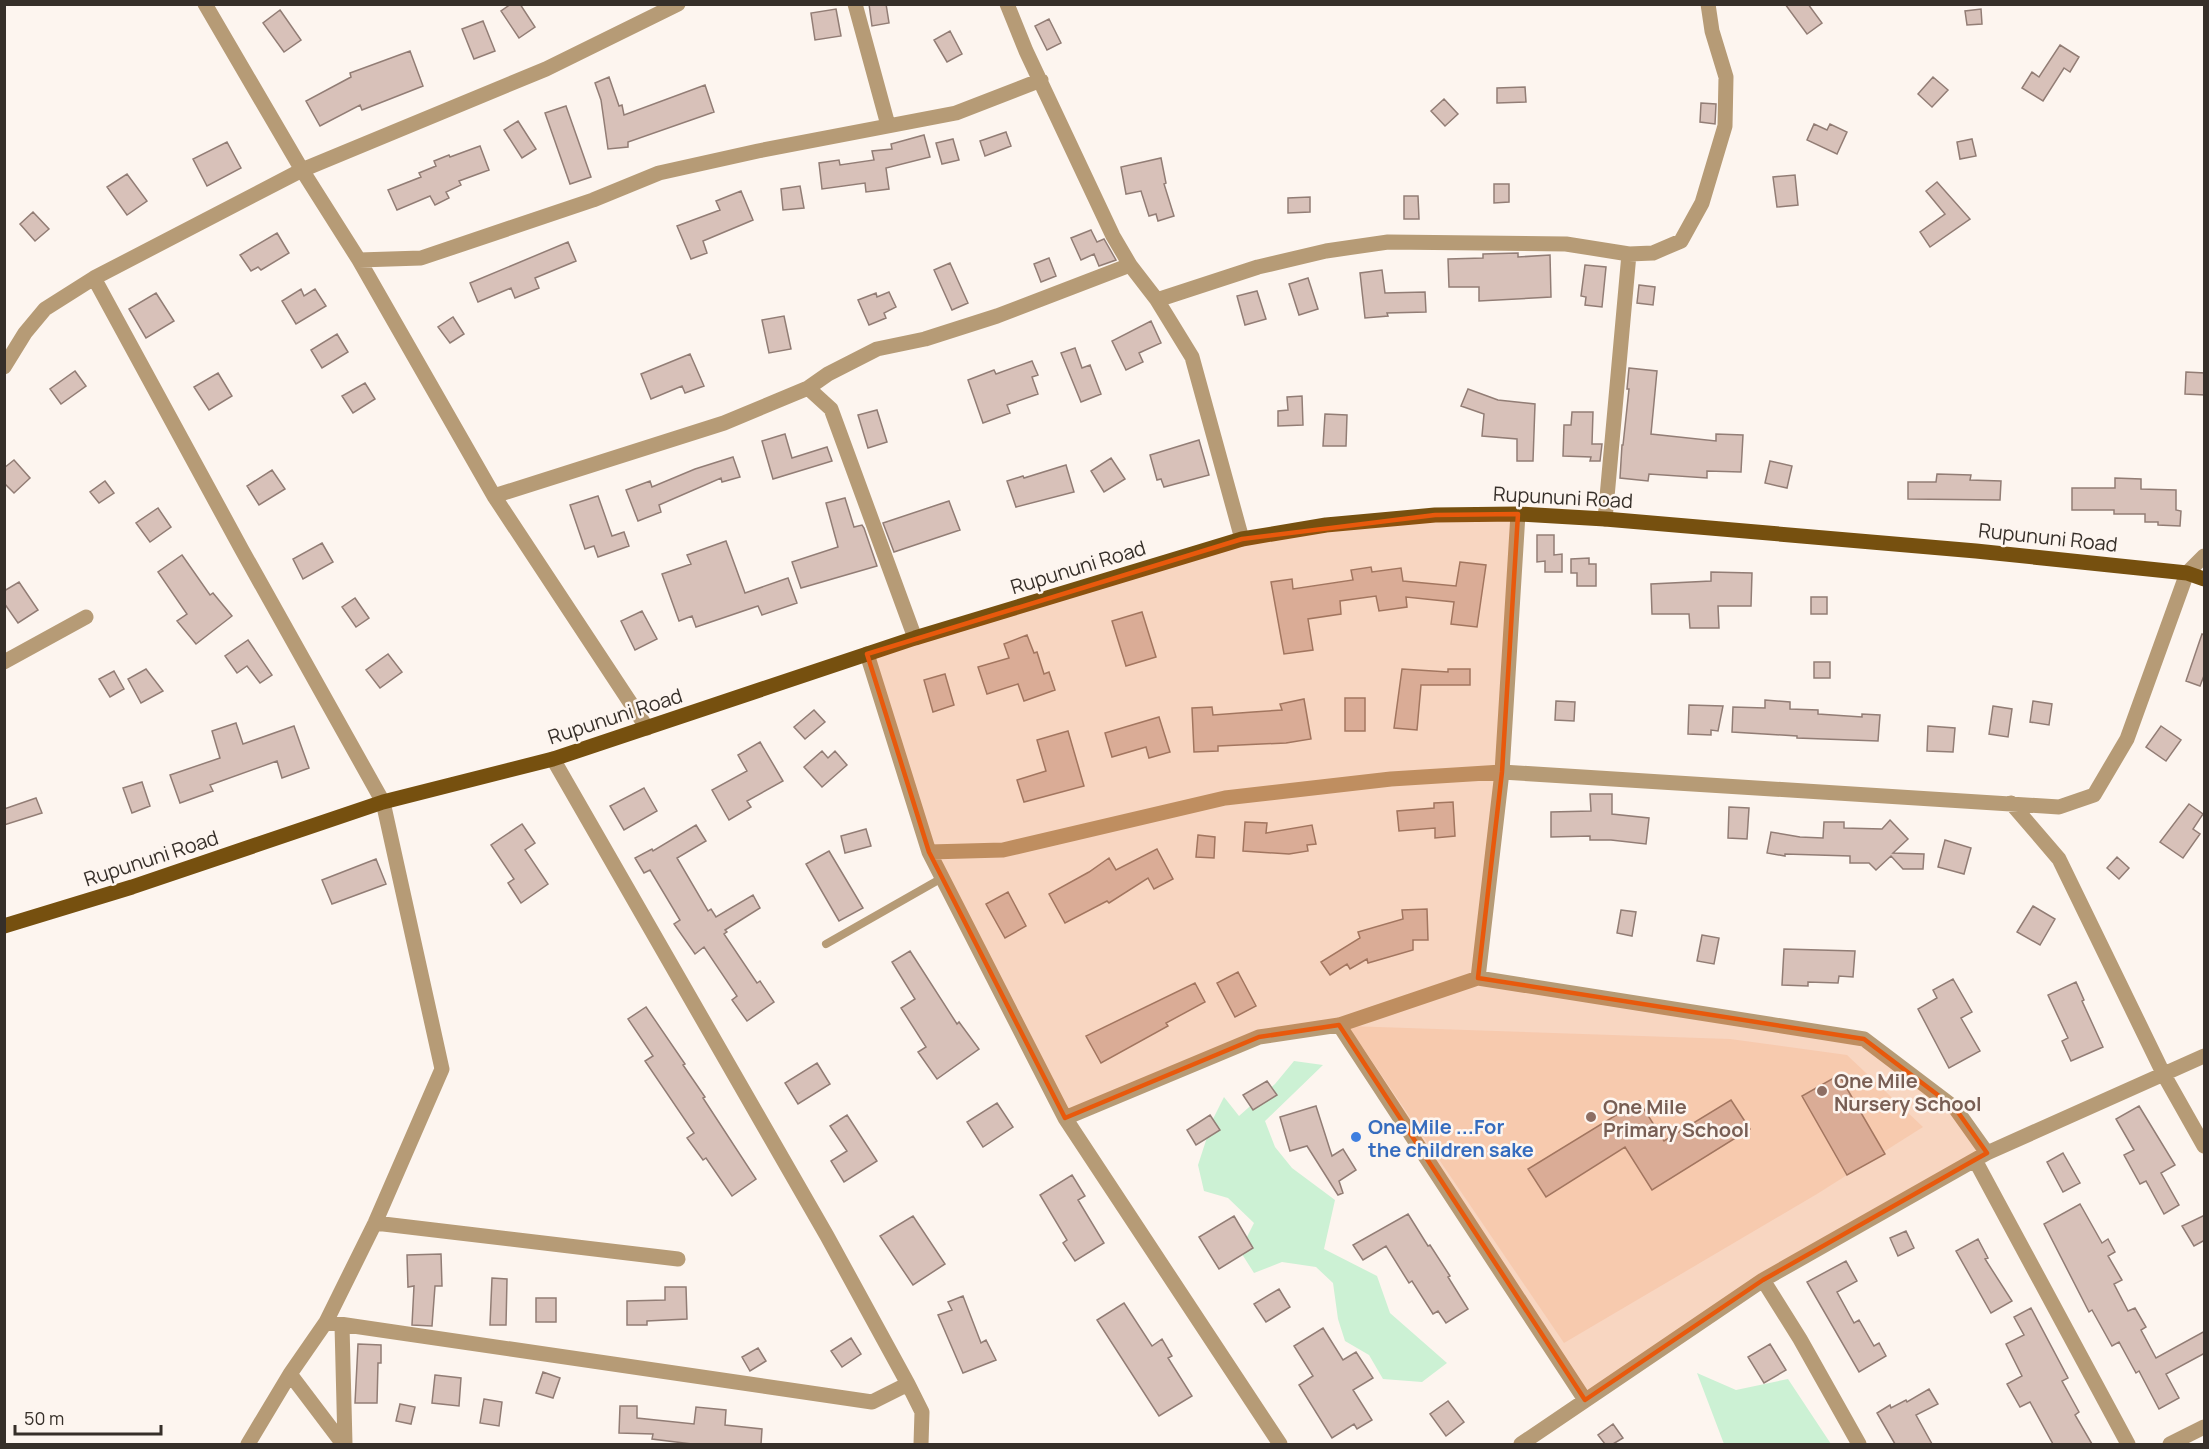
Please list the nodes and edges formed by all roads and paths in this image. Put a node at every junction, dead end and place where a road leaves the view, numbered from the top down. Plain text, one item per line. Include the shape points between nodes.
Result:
1 (205, 4) edge
2 (678, 4) edge
3 (855, 4) edge
4 (1007, 4) edge
5 (1708, 4) edge
6 (1041, 80) junction
7 (888, 125) junction
8 (302, 170) junction
9 (1629, 254) junction
10 (359, 260) junction
11 (1130, 265) junction
12 (94, 278) junction
13 (1157, 300) junction
14 (4, 367) edge
15 (808, 388) junction
16 (494, 496) junction
17 (1518, 514) junction
18 (1605, 519) junction
19 (1242, 539) junction
20 (2205, 556) edge
21 (2187, 573) junction
22 (2205, 579) edge
23 (86, 617) dead end
24 (915, 639) junction
25 (867, 654) junction
26 (4, 662) edge
27 (647, 728) junction
28 (553, 759) junction
29 (1502, 772) junction
30 (383, 802) junction
31 (2011, 803) junction
32 (928, 852) junction
33 (942, 878) junction
34 (4, 926) edge
35 (826, 944) dead end
36 (1478, 978) junction
37 (1340, 1025) junction
38 (2205, 1056) edge
39 (2164, 1075) junction
40 (1065, 1118) junction
41 (2205, 1146) edge
42 (1981, 1157) junction
43 (375, 1223) junction
44 (678, 1259) dead end
45 (1763, 1280) junction
46 (326, 1322) junction
47 (342, 1325) junction
48 (290, 1374) junction
49 (908, 1384) junction
50 (1585, 1400) junction
51 (2205, 1427) edge
52 (248, 1444) edge
53 (344, 1444) edge
54 (921, 1444) edge
55 (1280, 1444) edge
56 (1521, 1444) edge
57 (1859, 1444) edge
58 (2128, 1444) edge
59 (2170, 1444) edge

1 - 8 street
2 - 8 street via 546,69
3 - 7 street
4 - 6 street
5 - 9 street via 1726,77 1725,126 1716,161 1702,203 1681,241 1653,253
6 - 7 street via 957,113
6 - 11 street
7 - 10 street via 659,173 593,200 421,258
8 - 10 street
8 - 12 street
9 - 13 street via 1566,244 1388,242 1258,267
9 - 18 street
10 - 16 street
11 - 13 street
11 - 15 street via 997,316 925,339 877,349
12 - 14 street via 45,309
12 - 30 street
13 - 19 street via 1192,357
15 - 16 street via 724,423
15 - 24 street via 831,409
16 - 27 street
17 - 18 main road, Rupununi Road
17 - 19 main road, Rupununi Road via 1435,515 1326,525
17 - 29 street
18 - 21 main road, Rupununi Road
19 - 24 main road, Rupununi Road
20 - 21 street
21 - 22 main road, Rupununi Road
21 - 31 street via 2127,740 2094,795 2060,807
23 - 26 street
24 - 25 main road, Rupununi Road
25 - 27 main road, Rupununi Road
25 - 32 street
27 - 28 main road, Rupununi Road
28 - 30 main road, Rupununi Road
28 - 49 street
29 - 31 street
29 - 32 street via 1390,779 1225,798 1003,850
29 - 36 street
30 - 34 main road, Rupununi Road
30 - 43 street via 442,1070
31 - 39 street via 2060,859
32 - 33 street
33 - 35 lane
33 - 40 street
36 - 37 street
36 - 42 street via 1864,1039 1955,1108
37 - 40 street via 1259,1037
37 - 50 street
38 - 39 street
39 - 41 street
39 - 42 street
40 - 55 street
42 - 45 street
42 - 58 street
43 - 44 street
43 - 46 street
45 - 50 street
45 - 57 street
46 - 47 street
46 - 48 street
47 - 49 street via 872,1402
47 - 53 street
48 - 52 street
48 - 53 street
49 - 54 street via 922,1412
50 - 56 street
51 - 59 street

